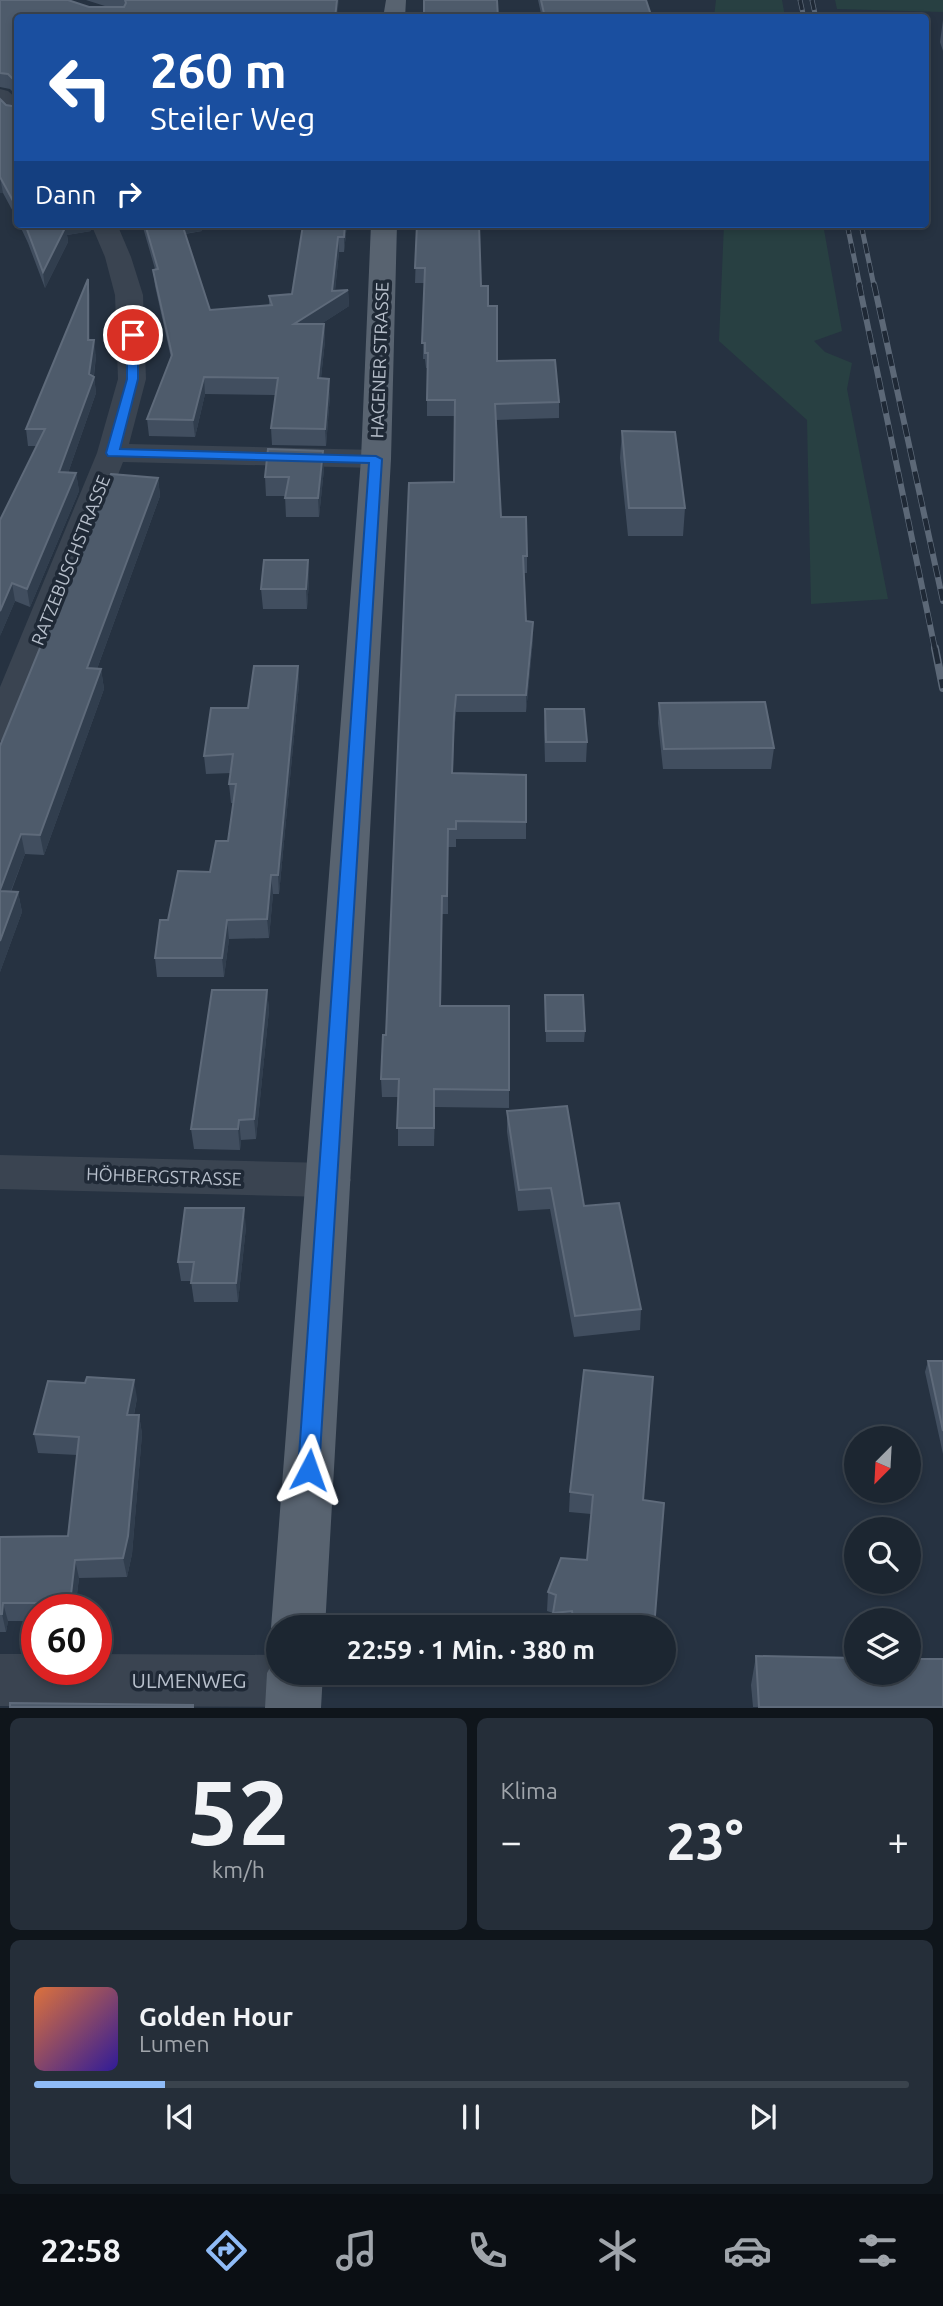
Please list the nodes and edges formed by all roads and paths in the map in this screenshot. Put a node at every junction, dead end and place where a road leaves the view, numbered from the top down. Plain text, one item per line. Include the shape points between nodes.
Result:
1 (0, 96) edge
2 (14, 109) edge
3 (106, 228) edge
4 (384, 228) edge
5 (112, 453) junction
6 (376, 459) junction
7 (0, 730) edge
8 (0, 1172) edge
9 (328, 1180) junction
10 (299, 1615) edge
11 (0, 1680) edge
12 (294, 1687) edge

1 - 2 street
3 - 5 street, RATZEBUSCHSTRASSE via 129,295 133,335 132,379
4 - 6 main road, HAGENER STRASSE
5 - 6 street
5 - 7 street, RATZEBUSCHSTRASSE
6 - 9 main road, HAGENER STRASSE
8 - 9 street, HÖHBERGSTRASSE
9 - 10 main road, HAGENER STRASSE
11 - 12 street, ULMENWEG

